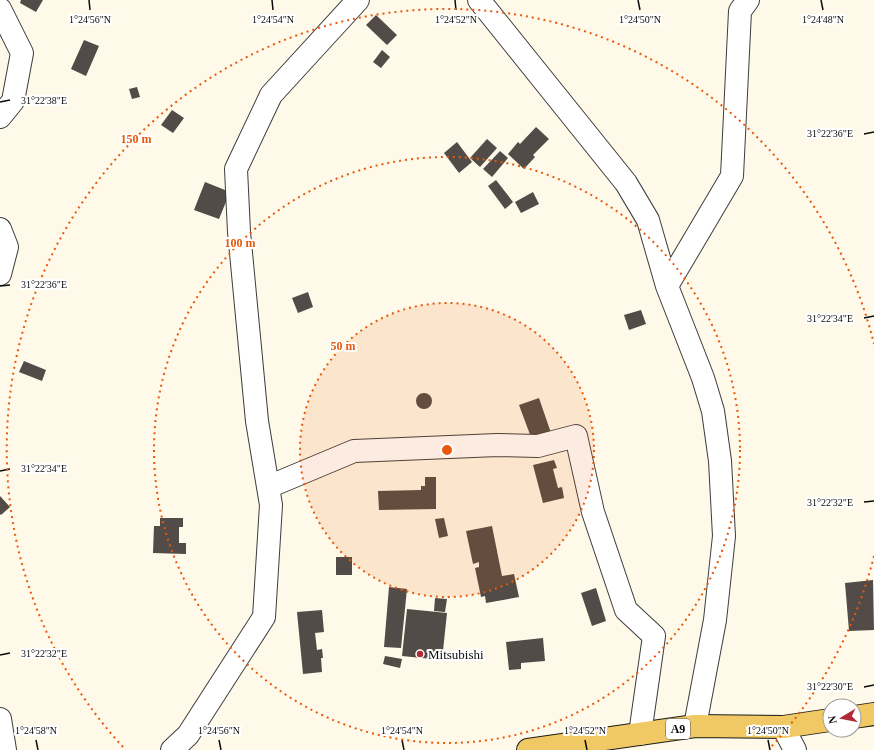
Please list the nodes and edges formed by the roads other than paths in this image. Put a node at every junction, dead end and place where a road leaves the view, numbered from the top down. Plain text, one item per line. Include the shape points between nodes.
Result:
1 (358, 0) edge
2 (479, 0) edge
3 (748, 0) edge
4 (0, 9) edge
5 (0, 117) edge
6 (0, 229) edge
7 (0, 274) edge
8 (666, 286) junction
9 (268, 487) junction
10 (874, 714) edge
11 (862, 716) edge
12 (0, 720) edge
13 (822, 721) edge
14 (695, 726) junction
15 (783, 728) junction
16 (640, 734) junction
17 (559, 748) edge
18 (5, 750) edge
19 (172, 750) edge
20 (528, 750) edge
21 (795, 750) edge

1 - 9 street via 270,94 236,169 239,232 257,421
2 - 8 street via 626,183 648,220
3 - 8 street via 740,11 732,176
4 - 5 street via 22,53 13,101
6 - 7 street via 7,247
8 - 14 street via 703,378 713,411 720,461 724,536 715,620
9 - 16 street via 354,451 497,445 538,446 576,436 593,512 626,610 654,636
9 - 19 street via 271,505 264,617 188,735
10 - 11 main road
12 - 18 street
13 - 15 main road, A9
14 - 15 main road, A9
14 - 16 main road, A9
15 - 21 street
16 - 17 main road, A9
17 - 20 main road, A9

